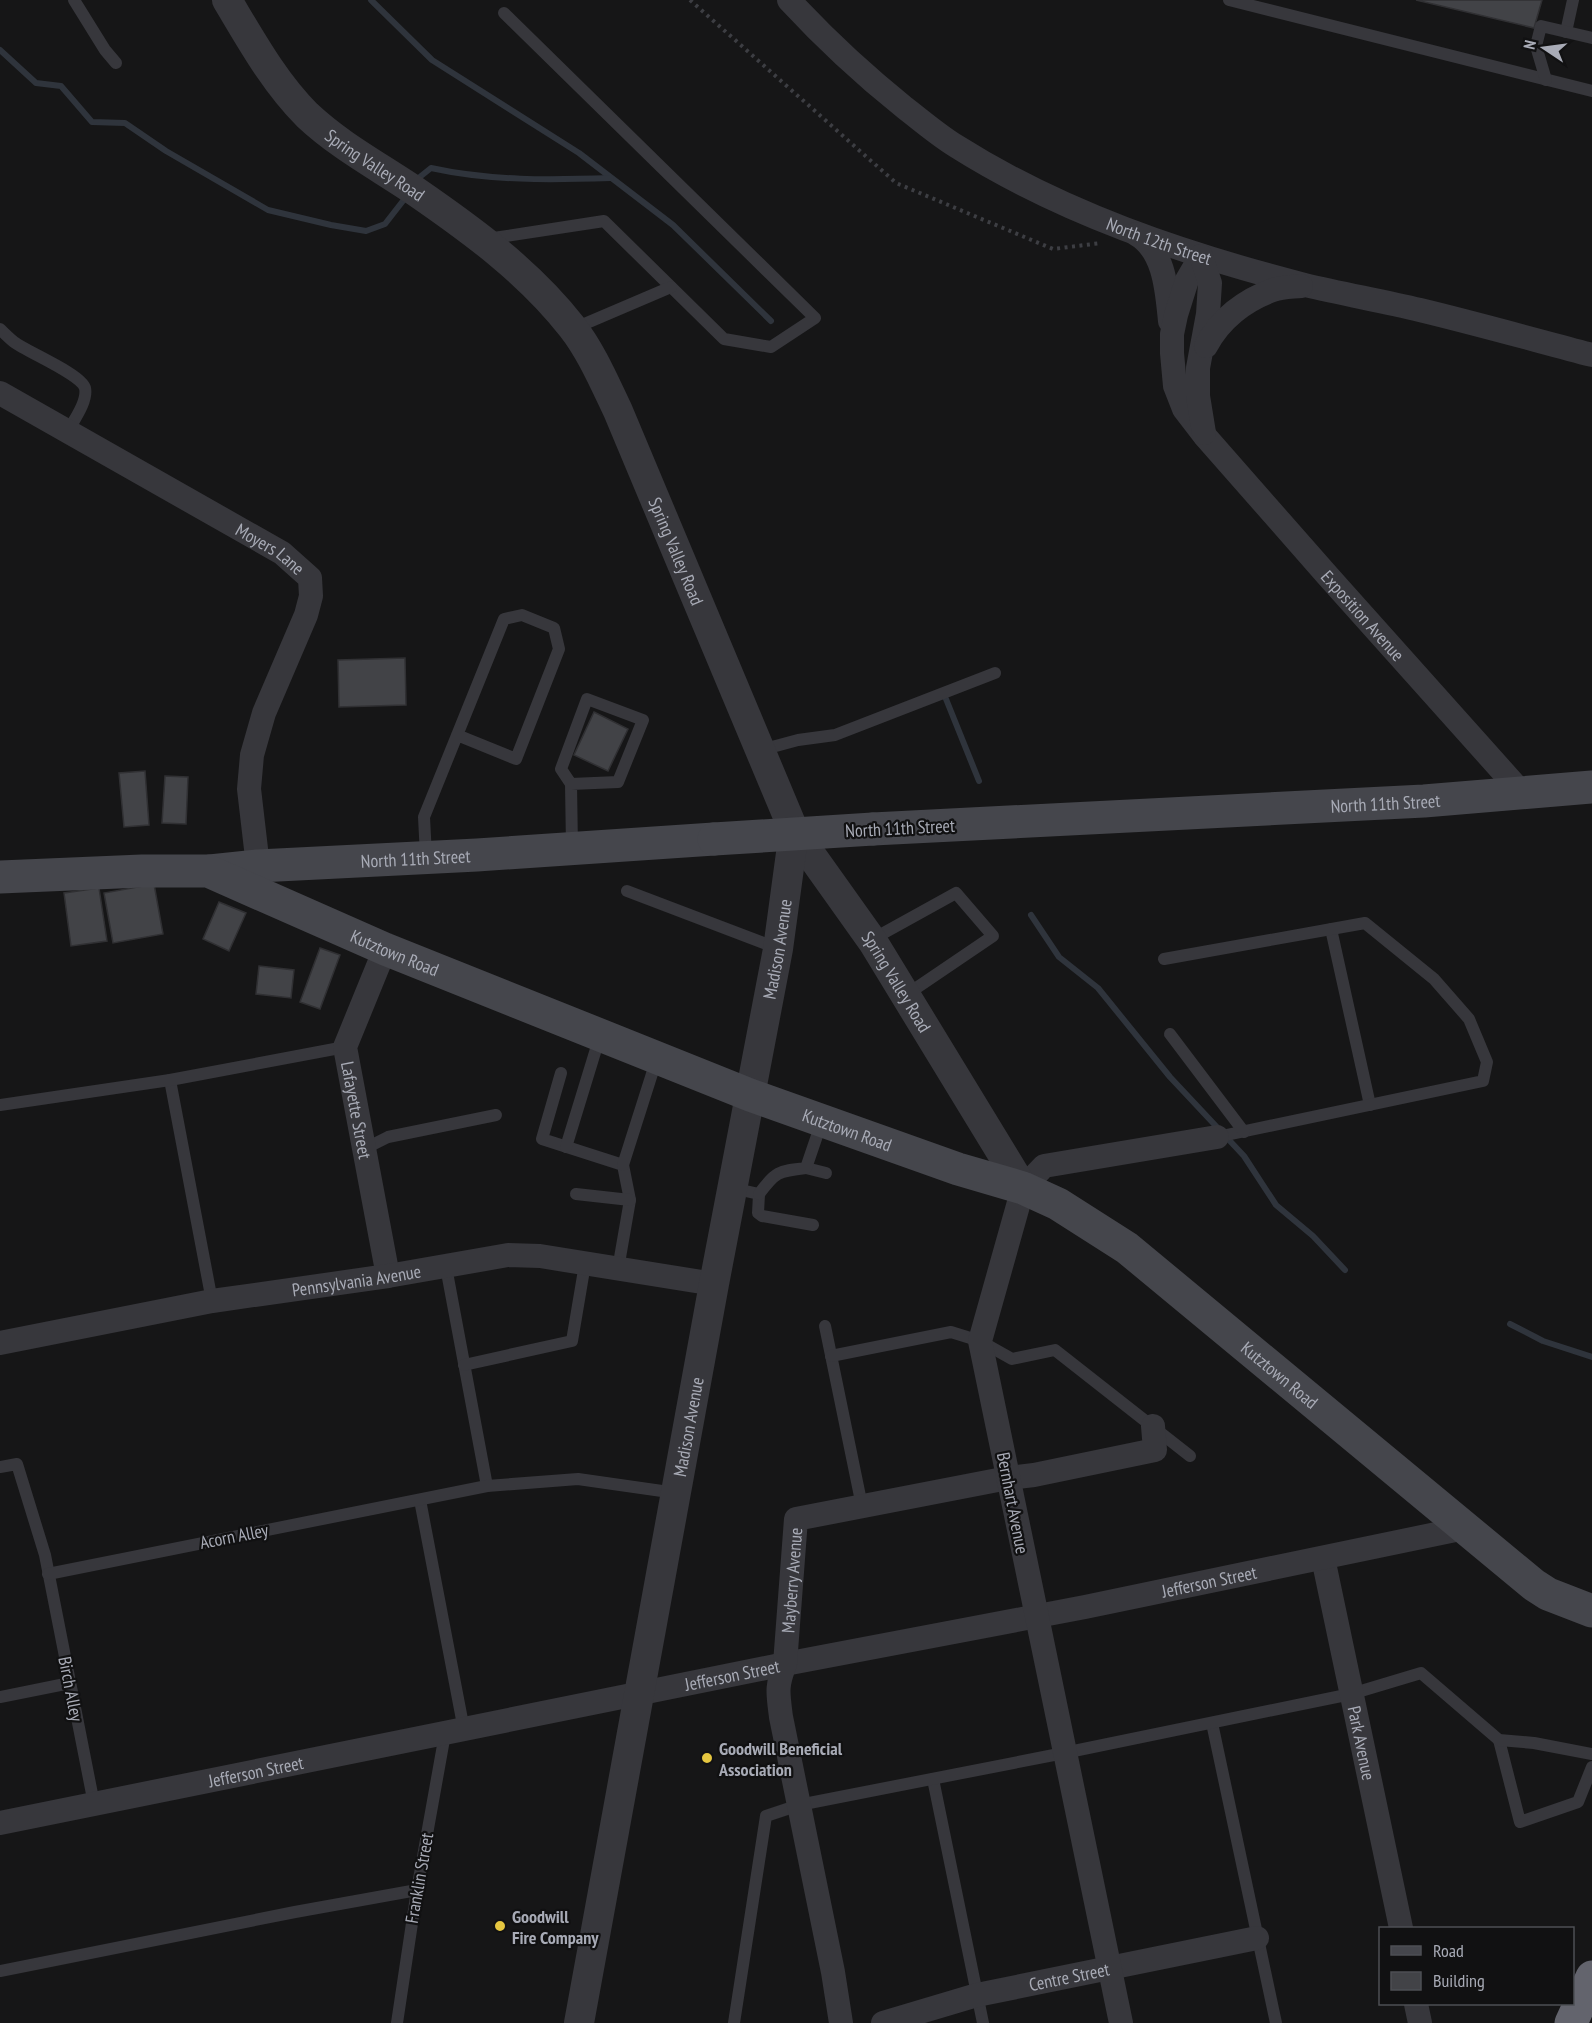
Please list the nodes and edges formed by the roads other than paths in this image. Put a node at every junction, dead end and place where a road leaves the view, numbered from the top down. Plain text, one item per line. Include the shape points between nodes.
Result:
1 (74, 0) edge
2 (227, 0) edge
3 (789, 0) edge
4 (1229, 0) edge
5 (1573, 0) edge
6 (504, 13) dead end
7 (1566, 32) junction
8 (1592, 38) edge
9 (116, 63) dead end
10 (1546, 81) junction
11 (1592, 91) edge
12 (1135, 234) junction
13 (482, 239) junction
14 (1201, 256) junction
15 (1305, 285) junction
16 (671, 287) junction
17 (0, 329) edge
18 (574, 329) junction
19 (1172, 334) junction
20 (1592, 354) edge
21 (1198, 368) junction
22 (0, 393) edge
23 (68, 431) junction
24 (1204, 435) junction
25 (995, 673) dead end
26 (457, 735) junction
27 (760, 750) junction
28 (571, 784) junction
29 (1592, 787) edge
30 (1522, 793) junction
31 (794, 831) junction
32 (572, 848) junction
33 (426, 857) junction
34 (258, 866) junction
35 (208, 871) junction
36 (0, 877) edge
37 (627, 891) dead end
38 (1331, 929) junction
39 (872, 940) junction
40 (385, 949) junction
41 (778, 949) junction
42 (1164, 959) dead end
43 (905, 996) junction
44 (600, 1034) junction
45 (1170, 1034) dead end
46 (345, 1047) junction
47 (657, 1057) junction
48 (561, 1073) dead end
49 (170, 1080) junction
50 (750, 1095) junction
51 (0, 1105) edge
52 (1370, 1105) junction
53 (496, 1115) dead end
54 (823, 1121) junction
55 (1244, 1132) junction
56 (1217, 1137) joint
57 (566, 1147) junction
58 (364, 1149) junction
59 (623, 1164) junction
60 (806, 1168) junction
61 (826, 1173) dead end
62 (1023, 1188) junction
63 (746, 1191) junction
64 (576, 1194) dead end
65 (630, 1200) junction
66 (813, 1225) dead end
67 (585, 1264) junction
68 (447, 1267) junction
69 (618, 1269) junction
70 (388, 1276) junction
71 (714, 1284) junction
72 (212, 1301) junction
73 (825, 1326) dead end
74 (0, 1341) edge
75 (980, 1341) junction
76 (831, 1356) junction
77 (464, 1365) junction
78 (1153, 1426) junction
79 (1190, 1456) dead end
80 (0, 1467) edge
81 (1008, 1478) junction
82 (488, 1486) junction
83 (678, 1493) junction
84 (420, 1500) junction
85 (862, 1506) junction
86 (1465, 1528) junction
87 (1323, 1558) junction
88 (48, 1574) junction
89 (1592, 1611) edge
90 (1036, 1616) junction
91 (785, 1664) junction
92 (70, 1683) junction
93 (640, 1693) junction
94 (1351, 1694) junction
95 (0, 1698) edge
96 (1212, 1724) junction
97 (455, 1732) junction
98 (1499, 1740) junction
99 (1064, 1753) junction
100 (1592, 1754) edge
101 (1592, 1767) edge
102 (933, 1779) junction
103 (94, 1804) junction
104 (798, 1805) junction
105 (0, 1823) edge
106 (417, 1890) junction
107 (1401, 1927) edge
108 (1257, 1938) junction
109 (1109, 1968) junction
110 (0, 1971) edge
111 (1592, 1977) edge
112 (977, 1995) junction
113 (1416, 2005) edge
114 (397, 2023) edge
115 (579, 2023) edge
116 (734, 2023) edge
117 (841, 2023) edge
118 (883, 2023) edge
119 (982, 2023) edge
120 (1121, 2023) edge
121 (1276, 2023) edge
122 (1420, 2023) edge
123 (1571, 2023) edge

1 - 9 lane
2 - 13 street, Spring Valley Road via 275,78 308,115 352,151
3 - 12 street, North 12th Street via 873,82 953,145 1034,191
4 - 10 lane
5 - 7 lane
6 - 16 lane via 815,318 771,347 724,339
7 - 8 lane
7 - 10 lane via 1541,26 1536,46
10 - 11 lane
12 - 14 street, North 12th Street
12 - 19 street via 1153,250 1165,280
13 - 16 lane via 604,221
13 - 18 street, Spring Valley Road via 532,281
14 - 15 street, North 12th Street
14 - 19 street, Exposition Avenue via 1187,280
14 - 21 street via 1210,283
15 - 20 street, North 12th Street
15 - 21 street via 1275,289 1238,308 1213,333
16 - 18 lane
17 - 23 lane via 15,343 60,367 85,387 85,396
18 - 27 street, Spring Valley Road via 618,411
19 - 24 street, Exposition Avenue via 1179,397
21 - 24 street
22 - 23 street, Moyers Lane
23 - 34 street, Moyers Lane via 282,553 310,578 306,615 264,714 252,755 249,789
24 - 30 street, Exposition Avenue
25 - 27 lane via 835,735
26 - 26 lane via 504,619 522,615 554,628 559,649 516,759
26 - 33 lane via 424,817
27 - 31 street, Spring Valley Road
28 - 28 lane via 618,782 642,720 587,699 561,769
28 - 32 lane
29 - 30 main road, North 11th Street
30 - 32 main road, North 11th Street, bridge
31 - 39 street, Spring Valley Road
31 - 41 street, Madison Avenue
32 - 33 main road, North 11th Street
33 - 34 main road, North 11th Street
34 - 35 main road, North 11th Street
35 - 36 main road, Kutztown Road
35 - 40 main road, Kutztown Road
37 - 41 lane
38 - 42 lane
38 - 52 lane
38 - 52 lane via 1365,923 1434,979 1469,1019 1486,1062 1483,1081
39 - 43 street, Spring Valley Road
39 - 43 lane via 956,893 993,936
40 - 44 main road, Kutztown Road
40 - 46 street, Lafayette Street
41 - 50 street, Madison Avenue
43 - 62 street, Spring Valley Road
44 - 47 main road, Kutztown Road
44 - 57 lane
45 - 55 lane
46 - 49 lane
46 - 58 street, Lafayette Street
47 - 50 main road, Kutztown Road
47 - 59 lane
48 - 57 lane via 542,1139
49 - 51 lane
49 - 72 lane
50 - 54 main road, Kutztown Road
50 - 63 street, Madison Avenue
52 - 55 lane
53 - 58 lane via 388,1137
54 - 60 lane
54 - 62 main road, Kutztown Road
55 - 56 lane
56 - 62 street, Bernhart Avenue via 1044,1166
57 - 59 lane
58 - 70 street, Lafayette Street
59 - 65 lane
60 - 61 lane
60 - 63 lane via 773,1175
62 - 75 street, Bernhart Avenue
62 - 86 main road, Kutztown Road via 1058,1204 1127,1248
63 - 66 lane via 762,1216
63 - 71 street, Madison Avenue
64 - 65 lane
65 - 69 lane
67 - 68 street, Pennsylvania Avenue via 508,1255
67 - 69 street, Pennsylvania Avenue
67 - 77 lane via 572,1341
68 - 70 street, Pennsylvania Avenue
68 - 77 lane
69 - 71 street, Pennsylvania Avenue
70 - 72 street, Pennsylvania Avenue
71 - 83 street, Madison Avenue
72 - 74 street, Pennsylvania Avenue
73 - 76 lane
75 - 76 lane via 951,1332
75 - 78 lane via 1012,1359 1055,1350
75 - 81 street, Bernhart Avenue
76 - 85 lane
77 - 82 lane
78 - 79 lane
78 - 81 street, Mayberry Avenue via 1155,1450
80 - 88 lane, Birch Alley via 17,1464
81 - 85 street, Mayberry Avenue
81 - 90 street, Bernhart Avenue
82 - 83 lane, Acorn Alley via 578,1479
82 - 84 lane, Acorn Alley
83 - 93 street, Madison Avenue
84 - 88 lane, Acorn Alley
84 - 97 lane
85 - 91 street, Mayberry Avenue via 796,1519
86 - 87 street, Jefferson Street
86 - 89 main road, Kutztown Road via 1534,1585
87 - 90 street, Jefferson Street
87 - 94 street, Park Avenue
88 - 92 lane, Birch Alley
90 - 91 street, Jefferson Street
90 - 99 street, Bernhart Avenue
91 - 93 street, Jefferson Street
91 - 104 street, Mayberry Avenue via 777,1684 778,1695
92 - 95 lane
92 - 103 lane, Birch Alley
93 - 97 street, Jefferson Street
93 - 115 street, Madison Avenue
94 - 96 lane
94 - 98 lane via 1421,1673
94 - 107 street, Park Avenue
96 - 99 lane
96 - 108 lane
97 - 103 street, Jefferson Street
97 - 106 lane, Franklin Street
98 - 100 lane
98 - 101 lane via 1520,1822 1578,1802
99 - 102 lane
99 - 109 street, Bernhart Avenue
102 - 104 lane
102 - 112 lane
103 - 105 street, Jefferson Street
104 - 116 lane via 766,1816
104 - 117 street, Mayberry Avenue
106 - 110 lane
106 - 114 lane, Franklin Street
108 - 109 street, Centre Street
108 - 121 lane
109 - 112 street, Centre Street
109 - 120 street, Bernhart Avenue
111 - 123 highway
112 - 118 street, Centre Street
112 - 119 lane
113 - 122 street

